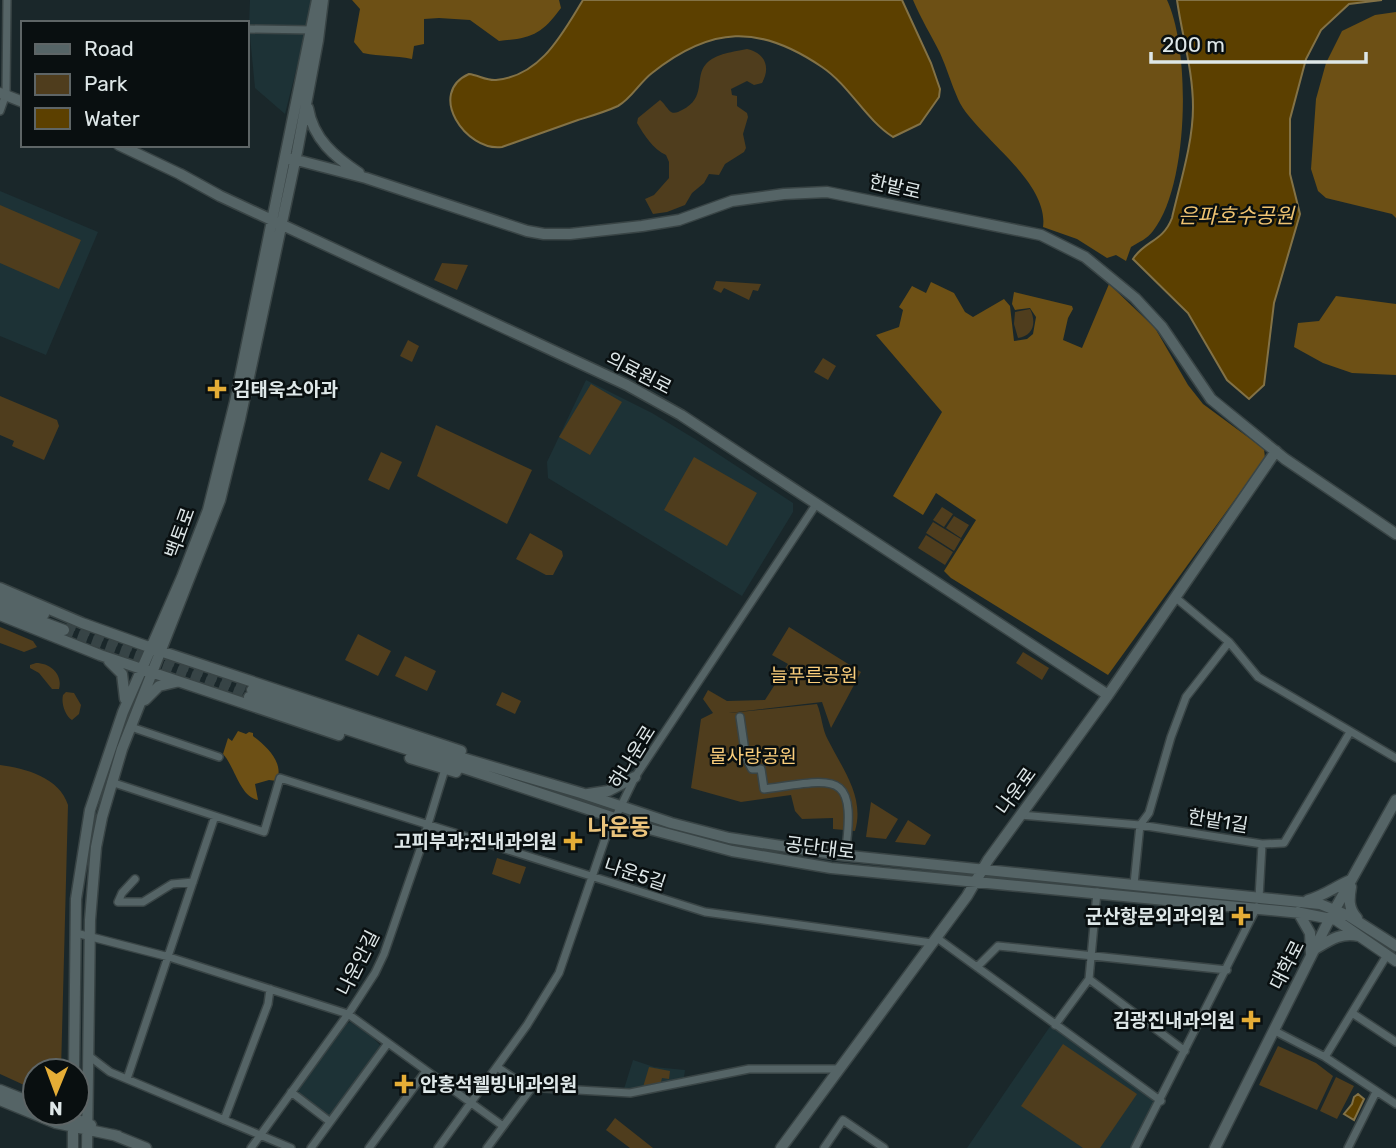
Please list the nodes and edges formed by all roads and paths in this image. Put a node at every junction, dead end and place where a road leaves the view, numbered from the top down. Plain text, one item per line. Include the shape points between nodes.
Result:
1 (7, 0) edge
2 (317, 0) edge
3 (323, 0) edge
4 (248, 29) edge
5 (315, 31) junction
6 (3, 93) edge
7 (308, 93) junction
8 (21, 101) edge
9 (0, 111) edge
10 (123, 147) edge
11 (290, 158) junction
12 (366, 178) junction
13 (276, 221) junction
14 (1276, 451) junction
15 (817, 503) junction
16 (1396, 534) edge
17 (0, 588) edge
18 (0, 596) edge
19 (1176, 598) junction
20 (0, 606) edge
21 (176, 612) junction
22 (0, 615) edge
23 (1229, 642) junction
24 (80, 647) junction
25 (155, 650) junction
26 (191, 662) junction
27 (146, 671) junction
28 (182, 682) junction
29 (1108, 695) junction
30 (124, 712) junction
31 (740, 717) dead end
32 (132, 724) junction
33 (1350, 732) junction
34 (219, 757) dead end
35 (1396, 758) edge
36 (444, 769) junction
37 (635, 777) junction
38 (111, 782) junction
39 (581, 793) junction
40 (555, 797) junction
41 (1396, 800) edge
42 (621, 806) junction
43 (1020, 815) junction
44 (215, 816) junction
45 (615, 818) junction
46 (428, 825) junction
47 (1140, 825) junction
48 (1262, 844) junction
49 (845, 856) junction
50 (982, 870) junction
51 (592, 877) junction
52 (1353, 877) junction
53 (135, 879) dead end
54 (976, 881) junction
55 (193, 882) junction
56 (1134, 884) junction
57 (1097, 892) junction
58 (1258, 902) junction
59 (1298, 907) junction
60 (1333, 913) junction
61 (1362, 924) junction
62 (76, 933) junction
63 (90, 936) junction
64 (1363, 937) junction
65 (935, 940) junction
66 (1395, 942) edge
67 (1313, 952) junction
68 (1091, 955) junction
69 (1387, 955) junction
70 (169, 957) junction
71 (1396, 961) edge
72 (977, 967) junction
73 (1227, 970) junction
74 (1089, 979) junction
75 (270, 989) junction
76 (1352, 1013) junction
77 (348, 1014) junction
78 (1055, 1025) junction
79 (1273, 1030) junction
80 (1396, 1042) edge
81 (388, 1043) junction
82 (1185, 1051) junction
83 (88, 1055) joint
84 (74, 1057) edge
85 (1325, 1057) junction
86 (497, 1067) junction
87 (839, 1069) junction
88 (426, 1071) junction
89 (127, 1079) junction
90 (533, 1086) junction
91 (0, 1090) edge
92 (291, 1092) junction
93 (1376, 1092) junction
94 (21, 1099) edge
95 (0, 1101) edge
96 (1161, 1101) junction
97 (470, 1103) junction
98 (1396, 1104) edge
99 (21, 1110) edge
100 (225, 1120) junction
101 (329, 1121) junction
102 (503, 1126) junction
103 (73, 1127) edge
104 (87, 1127) joint
105 (260, 1135) junction
106 (73, 1148) edge
107 (87, 1148) edge
108 (146, 1148) edge
109 (251, 1148) edge
110 (291, 1148) edge
111 (311, 1148) edge
112 (369, 1148) edge
113 (438, 1148) edge
114 (487, 1148) edge
115 (782, 1148) edge
116 (824, 1148) edge
117 (884, 1148) edge
118 (1135, 1148) edge
119 (1215, 1148) edge
120 (1348, 1148) edge

1 - 6 street
2 - 5 street, 백토로
3 - 5 street, 백토로
4 - 5 street
5 - 7 street, 백토로
5 - 11 street, 백토로
6 - 8 street
6 - 9 street
7 - 11 street, 백토로
7 - 12 street via 310,117 323,143
10 - 13 street, 의료원로
11 - 12 street, 한밭로
11 - 13 street, 백토로
12 - 14 street, 한밭로 via 544,234 642,226 679,220 732,201 828,191 1041,235 1078,252 1119,283 1161,327 1211,399
13 - 15 street, 의료원로 via 627,385
13 - 21 street, 백토로 via 240,419 220,500
13 - 25 street, 백토로 via 208,510
14 - 16 street, 한밭로
14 - 19 street, 나운로
15 - 29 street, 의료원로
15 - 37 street, 하나운로
17 - 25 street
18 - 20 street via 65,627
19 - 23 street
19 - 29 street, 나운로
21 - 25 street, 백토로
21 - 26 street via 172,645
22 - 24 street
23 - 33 street via 1258,677
23 - 47 street via 1186,697 1149,813
24 - 27 street
24 - 30 street via 115,665 122,674
25 - 26 street
25 - 27 street, 백토로
26 - 39 street
27 - 28 street
27 - 30 street, 백토로
27 - 32 street, 백토로
28 - 32 street via 155,688
28 - 36 street
29 - 43 street, 나운로
30 - 62 street, 백토로 via 90,810 76,899
31 - 49 street via 746,758 752,769 761,769 764,789 821,781 835,784 845,794 850,813
32 - 34 street
32 - 38 street, 백토로
33 - 35 street
33 - 48 street, 한밭1길 via 1284,843
36 - 40 street
36 - 46 street, 나운안길
37 - 39 street via 608,791
37 - 42 street, 하나운로
38 - 44 street
38 - 63 street, 백토로 via 96,847
39 - 40 street, 공단대로 via 251,694 351,732
39 - 42 street, 공단대로
40 - 45 street, 공단대로
41 - 52 street, 대학로
42 - 45 street, 하나운로
42 - 49 street, 공단대로 via 729,838
43 - 47 street, 한밭1길
43 - 50 street, 나운로
44 - 46 street, 나운5길 via 264,832 280,778
44 - 55 street
45 - 51 street, 하나운로
45 - 54 street, 공단대로 via 783,861
46 - 51 street, 나운5길
46 - 77 street, 나운안길 via 384,954
47 - 48 street, 한밭1길
47 - 56 street
48 - 58 street
49 - 50 street, 공단대로
50 - 54 street, 나운로
50 - 56 street, 공단대로
51 - 65 street, 나운5길 via 705,912
51 - 86 street, 하나운로 via 559,973
52 - 59 street
52 - 60 street, 대학로
52 - 61 street via 1350,911
53 - 55 street via 118,902 144,902 172,884
54 - 57 street, 공단대로
54 - 65 street, 나운로
55 - 70 street
56 - 58 street, 공단대로
57 - 58 street, 공단대로
57 - 68 street
58 - 59 street, 공단대로
58 - 73 street
59 - 60 street, 공단대로
59 - 67 street
60 - 61 street, 공단대로
60 - 64 street, 공단대로
60 - 67 street, 대학로
61 - 66 street, 공단대로
62 - 63 street
62 - 84 street, 백토로
63 - 70 street
63 - 83 street, 백토로
64 - 67 street via 1347,934 1333,938
64 - 69 street, 공단대로
65 - 72 street
65 - 87 street, 나운로
67 - 79 street, 대학로
68 - 72 street via 998,946
68 - 73 street
68 - 74 street
69 - 71 street, 공단대로
69 - 76 street
70 - 75 street
70 - 89 street
72 - 78 street
73 - 82 street
74 - 78 street
74 - 82 street
75 - 77 street
75 - 100 street
76 - 80 street
76 - 85 street
77 - 81 street
77 - 92 street, 나운안길
78 - 96 street
79 - 85 street
79 - 119 street, 대학로
81 - 88 street
81 - 101 street
82 - 96 street
83 - 89 street
85 - 93 street
86 - 90 street
86 - 97 street, 하나운로
87 - 90 street via 749,1069 630,1093
87 - 115 street, 나운로
88 - 97 street
88 - 112 street
89 - 100 street
90 - 102 street
91 - 94 street
92 - 101 street
92 - 105 street, 나운안길
93 - 98 street
93 - 120 street
95 - 99 street
96 - 118 street
97 - 102 street
97 - 113 street, 하나운로
100 - 105 street
101 - 111 street
102 - 114 street
103 - 106 street
104 - 107 street, 백토로
104 - 108 street
105 - 109 street, 나운안길
105 - 110 street
116 - 117 street via 843,1120

